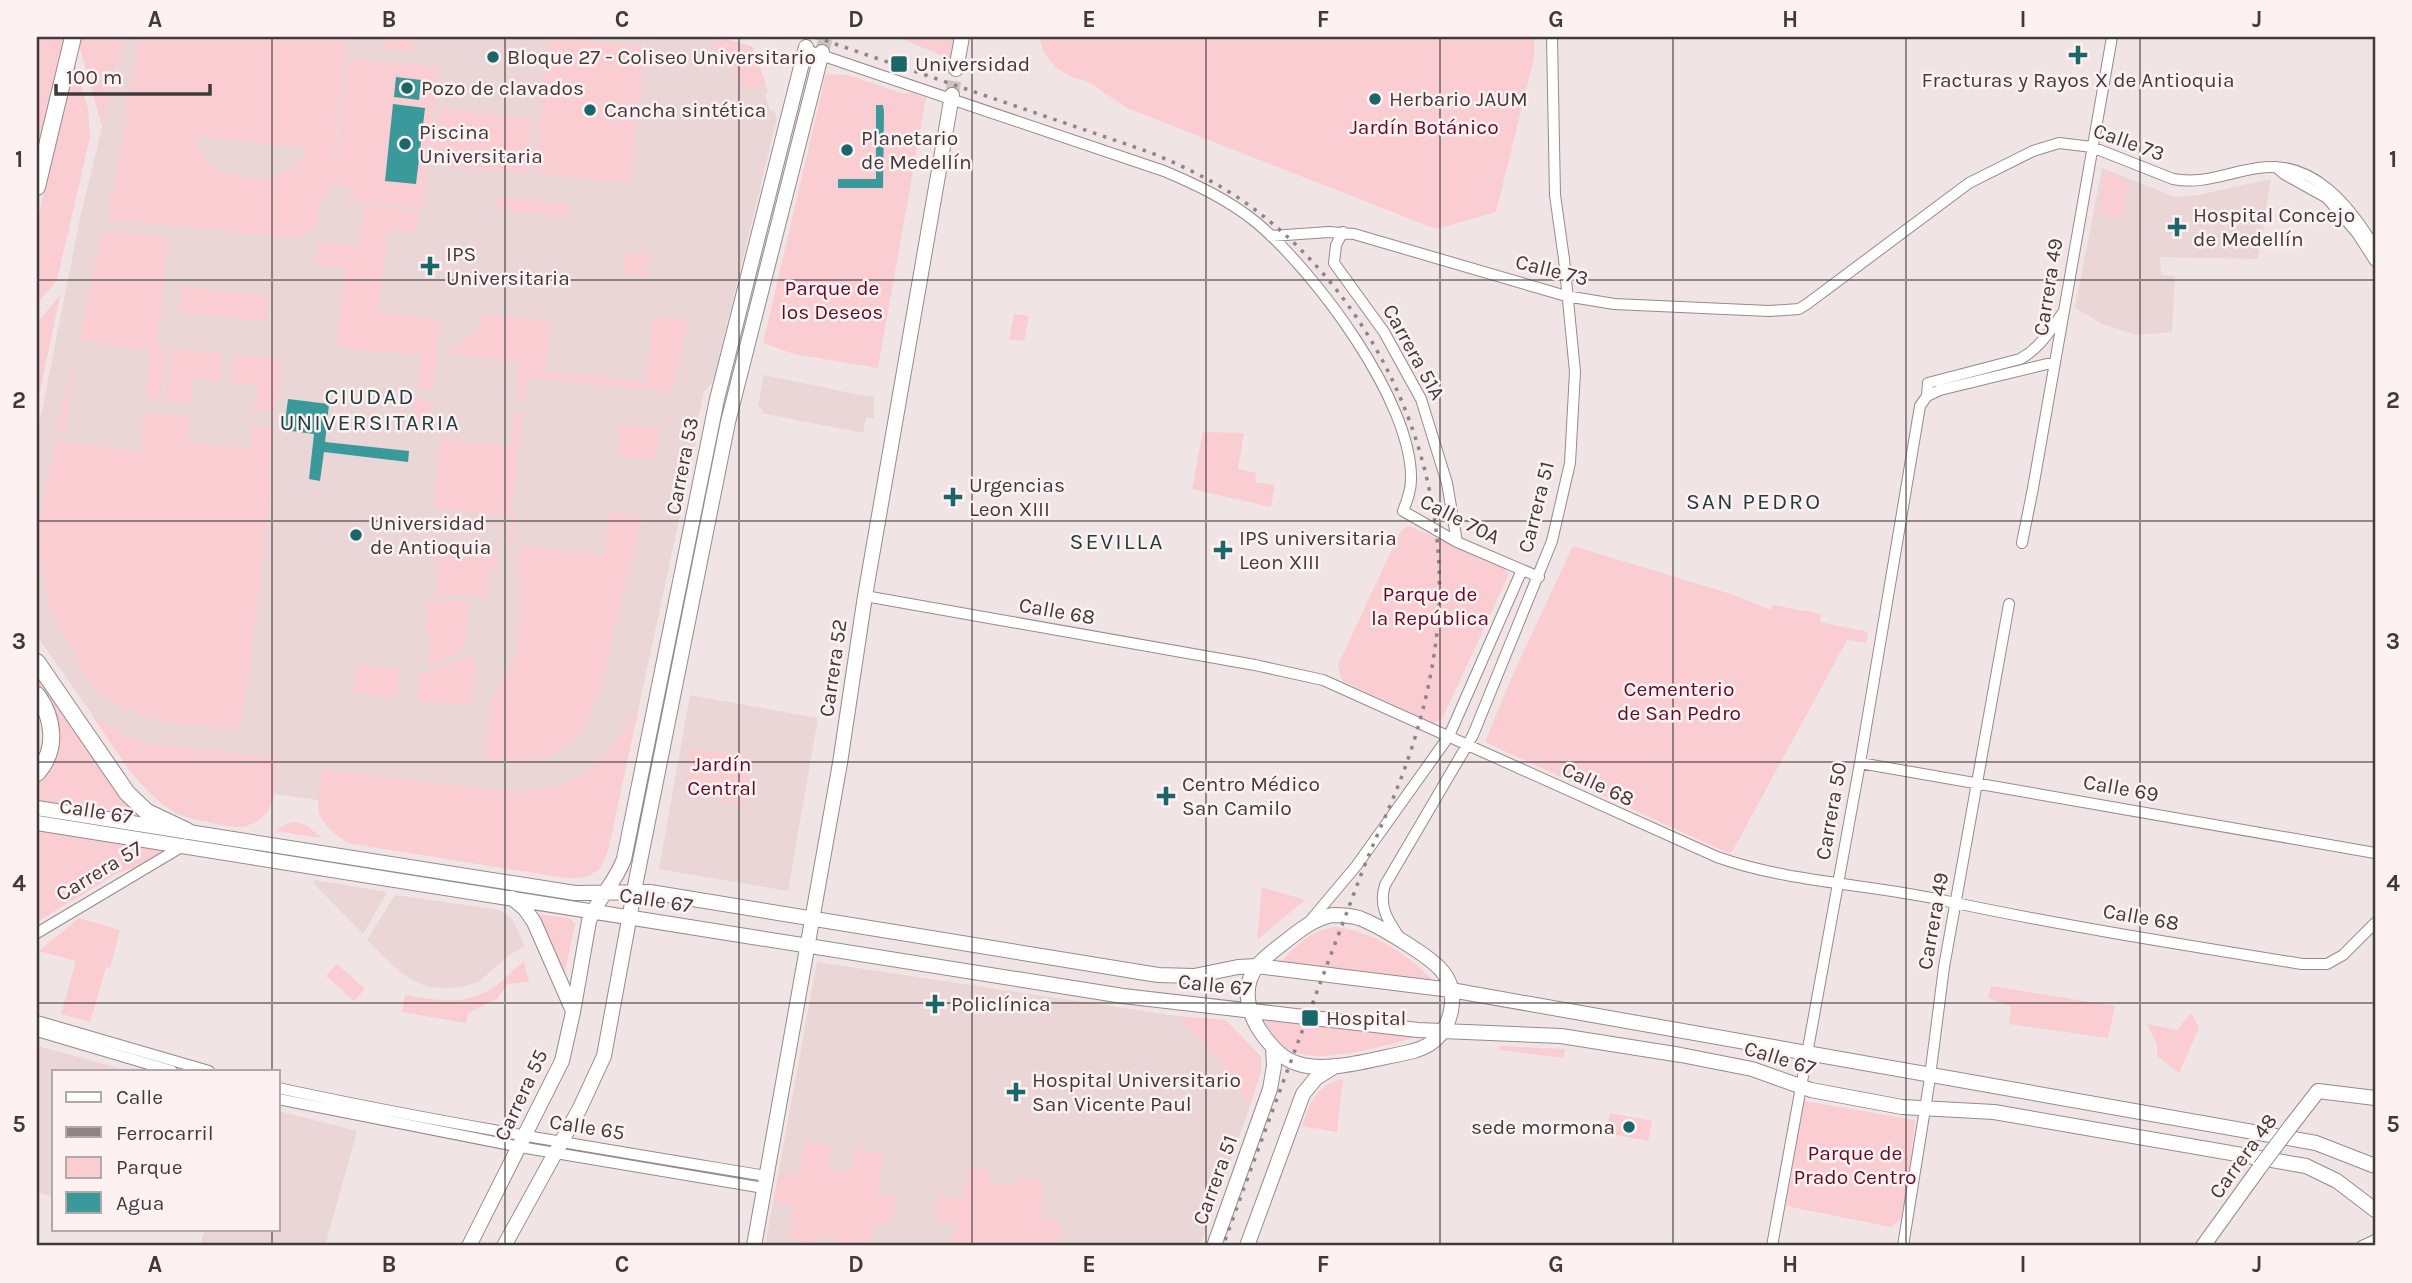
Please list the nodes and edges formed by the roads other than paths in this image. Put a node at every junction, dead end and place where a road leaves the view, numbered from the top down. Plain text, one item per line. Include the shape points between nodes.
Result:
1 (73, 37) edge
2 (962, 37) edge
3 (1552, 37) edge
4 (2112, 37) edge
5 (806, 48) joint
6 (822, 54) junction
7 (956, 69) tunnel mouth
8 (951, 97) junction
9 (2092, 147) junction
10 (2276, 167) junction
11 (37, 187) edge
12 (1343, 232) junction
13 (1271, 236) junction
14 (2375, 248) edge
15 (2375, 261) edge
16 (1566, 296) junction
17 (2062, 314) junction
18 (2055, 362) junction
19 (1927, 396) junction
20 (1403, 511) joint
21 (1457, 542) junction
22 (2022, 543) dead end
23 (1522, 570) junction
24 (1539, 577) junction
25 (865, 596) junction
26 (2009, 604) dead end
27 (37, 662) edge
28 (37, 695) edge
29 (1449, 736) junction
30 (1468, 745) junction
31 (1860, 763) junction
32 (37, 772) edge
33 (1977, 783) junction
34 (37, 808) edge
35 (37, 823) edge
36 (185, 839) junction
37 (2375, 853) edge
38 (1838, 883) junction
39 (634, 892) junction
40 (605, 893) junction
41 (511, 898) junction
42 (1956, 903) junction
43 (593, 911) junction
44 (629, 918) junction
45 (812, 918) junction
46 (2375, 923) edge
47 (1305, 926) junction
48 (37, 933) edge
49 (943, 940) junction
50 (1404, 944) junction
51 (807, 946) junction
52 (1257, 966) junction
53 (938, 967) junction
54 (1451, 990) junction
55 (1249, 1010) junction
56 (573, 1012) junction
57 (37, 1020) edge
58 (37, 1031) edge
59 (1442, 1032) junction
60 (1273, 1047) junction
61 (1806, 1053) junction
62 (1337, 1065) junction
63 (169, 1070) edge
64 (206, 1070) edge
65 (1929, 1074) junction
66 (1800, 1086) junction
67 (280, 1088) edge
68 (2375, 1098) edge
69 (280, 1099) edge
70 (1925, 1109) junction
71 (523, 1142) junction
72 (558, 1147) junction
73 (2375, 1166) edge
74 (765, 1182) junction
75 (2375, 1210) edge
76 (2375, 1240) edge
77 (469, 1246) edge
78 (504, 1246) edge
79 (754, 1246) edge
80 (1214, 1246) edge
81 (1247, 1246) edge
82 (1772, 1246) edge
83 (1903, 1246) edge
84 (2203, 1246) edge
85 (2362, 1246) edge

1 - 11 highway
2 - 7 main road
3 - 16 street, Carrera 51 via 1555,195
4 - 9 street, Carrera 49
5 - 6 street
5 - 40 main road, Carrera 53 via 717,399 627,849
6 - 8 street
6 - 39 main road, Carrera 53 via 728,422
8 - 13 street via 1202,187
8 - 25 main road, Carrera 52
9 - 10 street, Calle 73 via 2184,181
9 - 16 street, Calle 73 via 2059,143 2033,150 1969,183 1799,309 1665,307
9 - 17 street, Carrera 49
10 - 14 street, Calle 73 via 2287,167 2333,191
10 - 15 street via 2327,198
12 - 13 street, Calle 73
12 - 16 street, Calle 73
12 - 21 street, Carrera 51A via 1334,263 1384,332 1421,399 1447,483
13 - 20 street, Carrera 51A via 1326,298 1389,398 1410,467
16 - 24 street, Carrera 51 via 1575,372 1572,444 1557,520
17 - 18 street, Carrera 49
17 - 19 street, Carrera 50 via 2030,354 1928,383
18 - 19 street
18 - 22 street, Carrera 49
19 - 31 street, Carrera 50 via 1920,406 1912,446
20 - 21 street, Calle 70A
21 - 23 street, Calle 70A
23 - 24 street, Calle 70A
23 - 29 street, Carrera 51
24 - 30 street, Carrera 51
25 - 29 street, Calle 68 via 1305,675
25 - 45 main road, Carrera 52
26 - 33 street, Carrera 49
27 - 36 highway via 127,793
28 - 32 highway via 46,707 52,736 50,751
29 - 30 street, Calle 68
29 - 47 street, Carrera 51 via 1357,865
30 - 38 street, Calle 68 via 1717,857
30 - 50 street, Carrera 51 via 1383,890 1385,914
31 - 33 street, Calle 69
31 - 38 street, Carrera 50
33 - 37 street, Calle 69
33 - 42 street, Carrera 49
34 - 36 main road, Calle 67
35 - 36 main road, Calle 67
36 - 40 main road, Calle 67
36 - 41 main road, Calle 67
36 - 48 street, Carrera 57
38 - 42 street, Calle 68
38 - 61 street, Carrera 50
39 - 40 main road, Calle 67
39 - 44 main road
39 - 45 main road, Calle 67
40 - 43 main road
41 - 43 main road, Calle 67
41 - 56 main road via 534,922
42 - 46 street, Calle 68 via 2302,964 2328,964
42 - 65 street, Carrera 49
43 - 44 main road, Calle 67
43 - 56 main road, Carrera 55
44 - 51 main road, Calle 67
44 - 72 main road via 604,1056
45 - 49 main road, Calle 67
45 - 51 main road, Carrera 52
47 - 50 main road via 1325,917 1349,916
47 - 52 main road
49 - 52 main road, Calle 67 via 1169,976
49 - 53 main road
50 - 54 main road via 1443,971
51 - 53 main road, Calle 67
51 - 74 main road, Carrera 52
52 - 54 main road, Calle 67
52 - 55 main road via 1248,989
53 - 55 main road, Calle 67
54 - 59 main road via 1452,1008
54 - 61 main road, Calle 67
55 - 59 main road, Calle 67
55 - 60 main road
56 - 71 main road, Carrera 55 via 562,1061
57 - 64 street
58 - 63 street
59 - 62 main road via 1418,1050
59 - 66 main road, Calle 67 via 1561,1036 1752,1069
60 - 62 main road via 1299,1064
60 - 80 main road, Carrera 51 via 1272,1080
61 - 65 main road, Calle 67
61 - 66 street, Carrera 50
62 - 81 main road via 1316,1078 1303,1094
65 - 70 street, Carrera 49
65 - 73 main road, Calle 67 via 2316,1143
66 - 70 main road, Calle 67
66 - 82 street, Carrera 50
67 - 71 street, Calle 65
68 - 84 main road, Carrera 48, bridge via 2318,1091
69 - 71 street, Calle 65
70 - 75 main road, Calle 67 via 1994,1112 2298,1165 2326,1175
70 - 83 street, Carrera 49
71 - 72 street, Calle 65
71 - 77 main road, Carrera 55
72 - 74 street, Calle 65
72 - 78 main road
74 - 79 main road, Carrera 52
76 - 85 street

